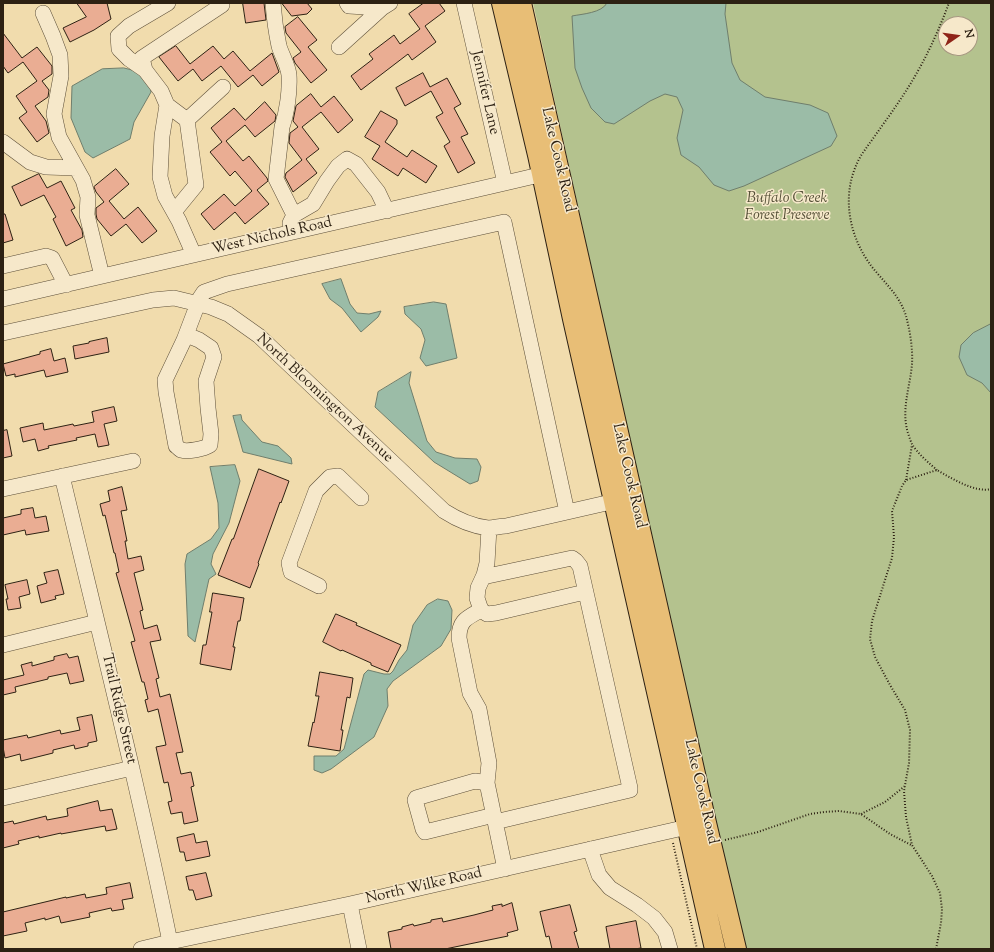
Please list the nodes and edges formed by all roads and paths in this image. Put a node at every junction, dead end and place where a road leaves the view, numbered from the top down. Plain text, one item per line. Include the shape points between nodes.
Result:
1 (168, 3) edge
2 (221, 3) edge
3 (273, 3) edge
4 (347, 3) edge
5 (464, 3) edge
6 (502, 3) edge
7 (521, 3) edge
8 (950, 3) edge
9 (386, 6) edge
10 (43, 13) dead end
11 (339, 48) dead end
12 (145, 70) junction
13 (223, 87) dead end
14 (167, 106) junction
15 (187, 120) junction
16 (3, 142) edge
17 (76, 168) junction
18 (550, 172) junction
19 (505, 184) junction
20 (387, 211) junction
21 (174, 212) junction
22 (294, 215) junction
23 (285, 234) junction
24 (194, 255) junction
25 (3, 266) edge
26 (102, 276) junction
27 (66, 285) junction
28 (3, 299) edge
29 (198, 304) junction
30 (3, 333) edge
31 (186, 336) junction
32 (912, 444) junction
33 (133, 461) dead end
34 (938, 470) junction
35 (62, 476) junction
36 (906, 480) junction
37 (3, 489) edge
38 (991, 489) edge
39 (361, 498) dead end
40 (623, 499) junction
41 (567, 512) junction
42 (489, 528) junction
43 (483, 577) junction
44 (319, 586) dead end
45 (585, 592) junction
46 (481, 610) junction
47 (97, 622) junction
48 (3, 645) edge
49 (132, 768) junction
50 (487, 782) junction
51 (905, 787) junction
52 (3, 798) edge
53 (861, 814) junction
54 (495, 819) junction
55 (706, 823) junction
56 (679, 829) junction
57 (711, 843) junction
58 (912, 846) junction
59 (590, 849) junction
60 (683, 850) junction
61 (506, 869) junction
62 (350, 904) junction
63 (170, 942) junction
64 (141, 949) edge
65 (359, 949) edge
66 (670, 949) edge
67 (697, 949) edge
68 (715, 949) edge
69 (736, 949) edge
70 (936, 949) edge

1 - 12 street via 129,26 118,36 119,49
2 - 12 street via 222,5 142,58
3 - 22 street via 279,46 289,74 276,179
4 - 9 street via 349,6
5 - 19 street, Jennifer Lane
6 - 18 main road, Lake Cook Road
7 - 18 main road, Lake Cook Road
8 - 32 path via 933,42 912,80 856,163 849,194 850,220 859,246 865,258 900,301 906,315 912,364 905,417
9 - 11 street
10 - 17 street via 60,55 61,76 54,114 59,137
12 - 14 street via 161,91
13 - 15 street
14 - 15 street
14 - 21 street via 162,136 160,177 165,196
15 - 21 street via 196,185
16 - 17 street via 30,162 46,167
17 - 26 street via 88,197 87,216
18 - 19 street, West Nichols Road
18 - 40 main road, Lake Cook Road
19 - 20 street, West Nichols Road
20 - 22 street via 378,192 356,164 347,159 338,166 313,204
20 - 23 street, West Nichols Road
21 - 24 street
22 - 23 street
23 - 24 street, West Nichols Road
24 - 26 street, West Nichols Road
25 - 27 street via 46,256 52,258
26 - 27 street, West Nichols Road
27 - 28 street, West Nichols Road
29 - 30 street, North Bloomington Avenue via 174,298 153,300
29 - 31 street
29 - 41 street via 204,292 227,284 504,222
29 - 42 street, North Bloomington Avenue via 228,314 259,336 444,511 468,524
31 - 31 street via 165,380 176,446 188,450 210,445 206,381 214,357 211,348 199,340
32 - 34 path
32 - 36 path
33 - 35 street
34 - 36 path
34 - 38 path via 968,486
35 - 37 street
35 - 47 street, Trail Ridge Street
36 - 51 path via 892,511 892,558 872,621 870,639 875,658 905,710 910,730
39 - 44 street via 338,476 330,477 316,491 289,563 291,572
40 - 41 street, North Bloomington Avenue
40 - 55 main road, Lake Cook Road
40 - 56 main road, Lake Cook Road
41 - 42 street, North Bloomington Avenue
42 - 43 street via 487,563
43 - 45 street via 572,558 580,566
43 - 46 street via 477,598
45 - 46 street via 496,613 487,614
45 - 54 street via 630,790
46 - 50 street via 463,621 459,638 470,693 478,709 489,763
47 - 48 street
47 - 49 street, Trail Ridge Street
49 - 52 street
49 - 63 street, Trail Ridge Street
50 - 54 street
50 - 54 street via 475,781 415,800 425,832
51 - 53 path via 885,802
51 - 58 path via 906,817
53 - 57 path via 839,811 810,814 758,832
53 - 58 path
54 - 61 street
55 - 56 street, North Wilke Road
55 - 57 main road, Lake Cook Road
56 - 59 street, North Wilke Road
56 - 60 main road, Lake Cook Road
56 - 60 path
57 - 69 main road, Lake Cook Road
58 - 70 path via 940,893 942,909
59 - 61 street, North Wilke Road
59 - 66 street via 599,875 610,888 654,918 665,932
60 - 67 path
60 - 68 main road, Lake Cook Road
61 - 62 street, North Wilke Road
62 - 63 street, North Wilke Road
62 - 65 street
63 - 64 street, North Wilke Road

